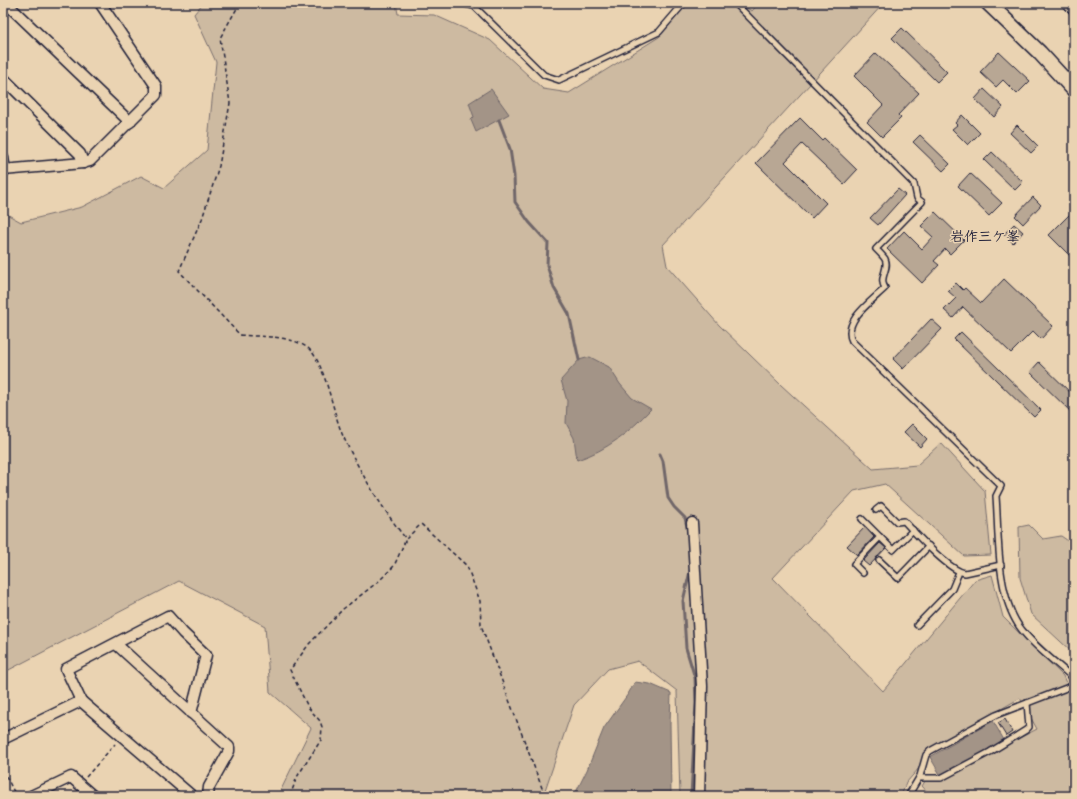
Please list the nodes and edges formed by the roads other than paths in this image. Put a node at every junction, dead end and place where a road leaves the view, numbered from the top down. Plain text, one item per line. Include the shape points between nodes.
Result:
1 (6, 3) edge
2 (100, 3) edge
3 (461, 3) edge
4 (684, 3) edge
5 (735, 3) edge
6 (988, 3) edge
7 (3, 78) edge
8 (1074, 90) edge
9 (130, 122) junction
10 (3, 158) edge
11 (83, 163) junction
12 (4, 170) edge
13 (876, 510) dead end
14 (862, 519) dead end
15 (692, 523) dead end
16 (913, 530) junction
17 (880, 537) junction
18 (929, 546) junction
19 (879, 560) dead end
20 (1001, 565) junction
21 (959, 572) junction
22 (863, 573) dead end
23 (917, 625) dead end
24 (116, 644) junction
25 (1074, 679) edge
26 (1074, 685) edge
27 (81, 702) junction
28 (1027, 703) junction
29 (191, 713) junction
30 (3, 739) edge
31 (919, 778) junction
32 (31, 796) edge
33 (92, 796) edge
34 (192, 796) edge
35 (208, 796) edge
36 (699, 796) edge
37 (908, 796) edge

1 - 9 street
2 - 9 street via 156,86 156,95
3 - 4 lane via 474,6 544,75 559,80 658,32
5 - 20 lane via 914,184 917,198 922,202 876,249 887,265 882,278 885,288 853,320 849,332 852,341 1001,486 996,496
6 - 8 street
7 - 11 street via 80,154
9 - 11 street via 90,161
10 - 12 street
11 - 12 street
13 - 16 lane via 881,506 897,522 904,521
14 - 17 lane
15 - 36 street via 702,686
16 - 17 lane via 892,550
16 - 18 lane
17 - 22 lane via 854,564
18 - 19 lane via 898,578
18 - 21 lane
20 - 21 lane
20 - 25 lane via 1003,588 1010,611 1020,627
21 - 23 lane via 952,589
24 - 27 street via 66,669
24 - 29 street
24 - 29 street via 168,616 206,655
26 - 28 lane
27 - 30 street
27 - 34 street
28 - 31 lane via 996,715 930,751 926,755
28 - 31 lane via 1029,727 1026,730 941,778
29 - 35 street via 229,747 209,787
31 - 37 lane
32 - 33 street via 71,777

